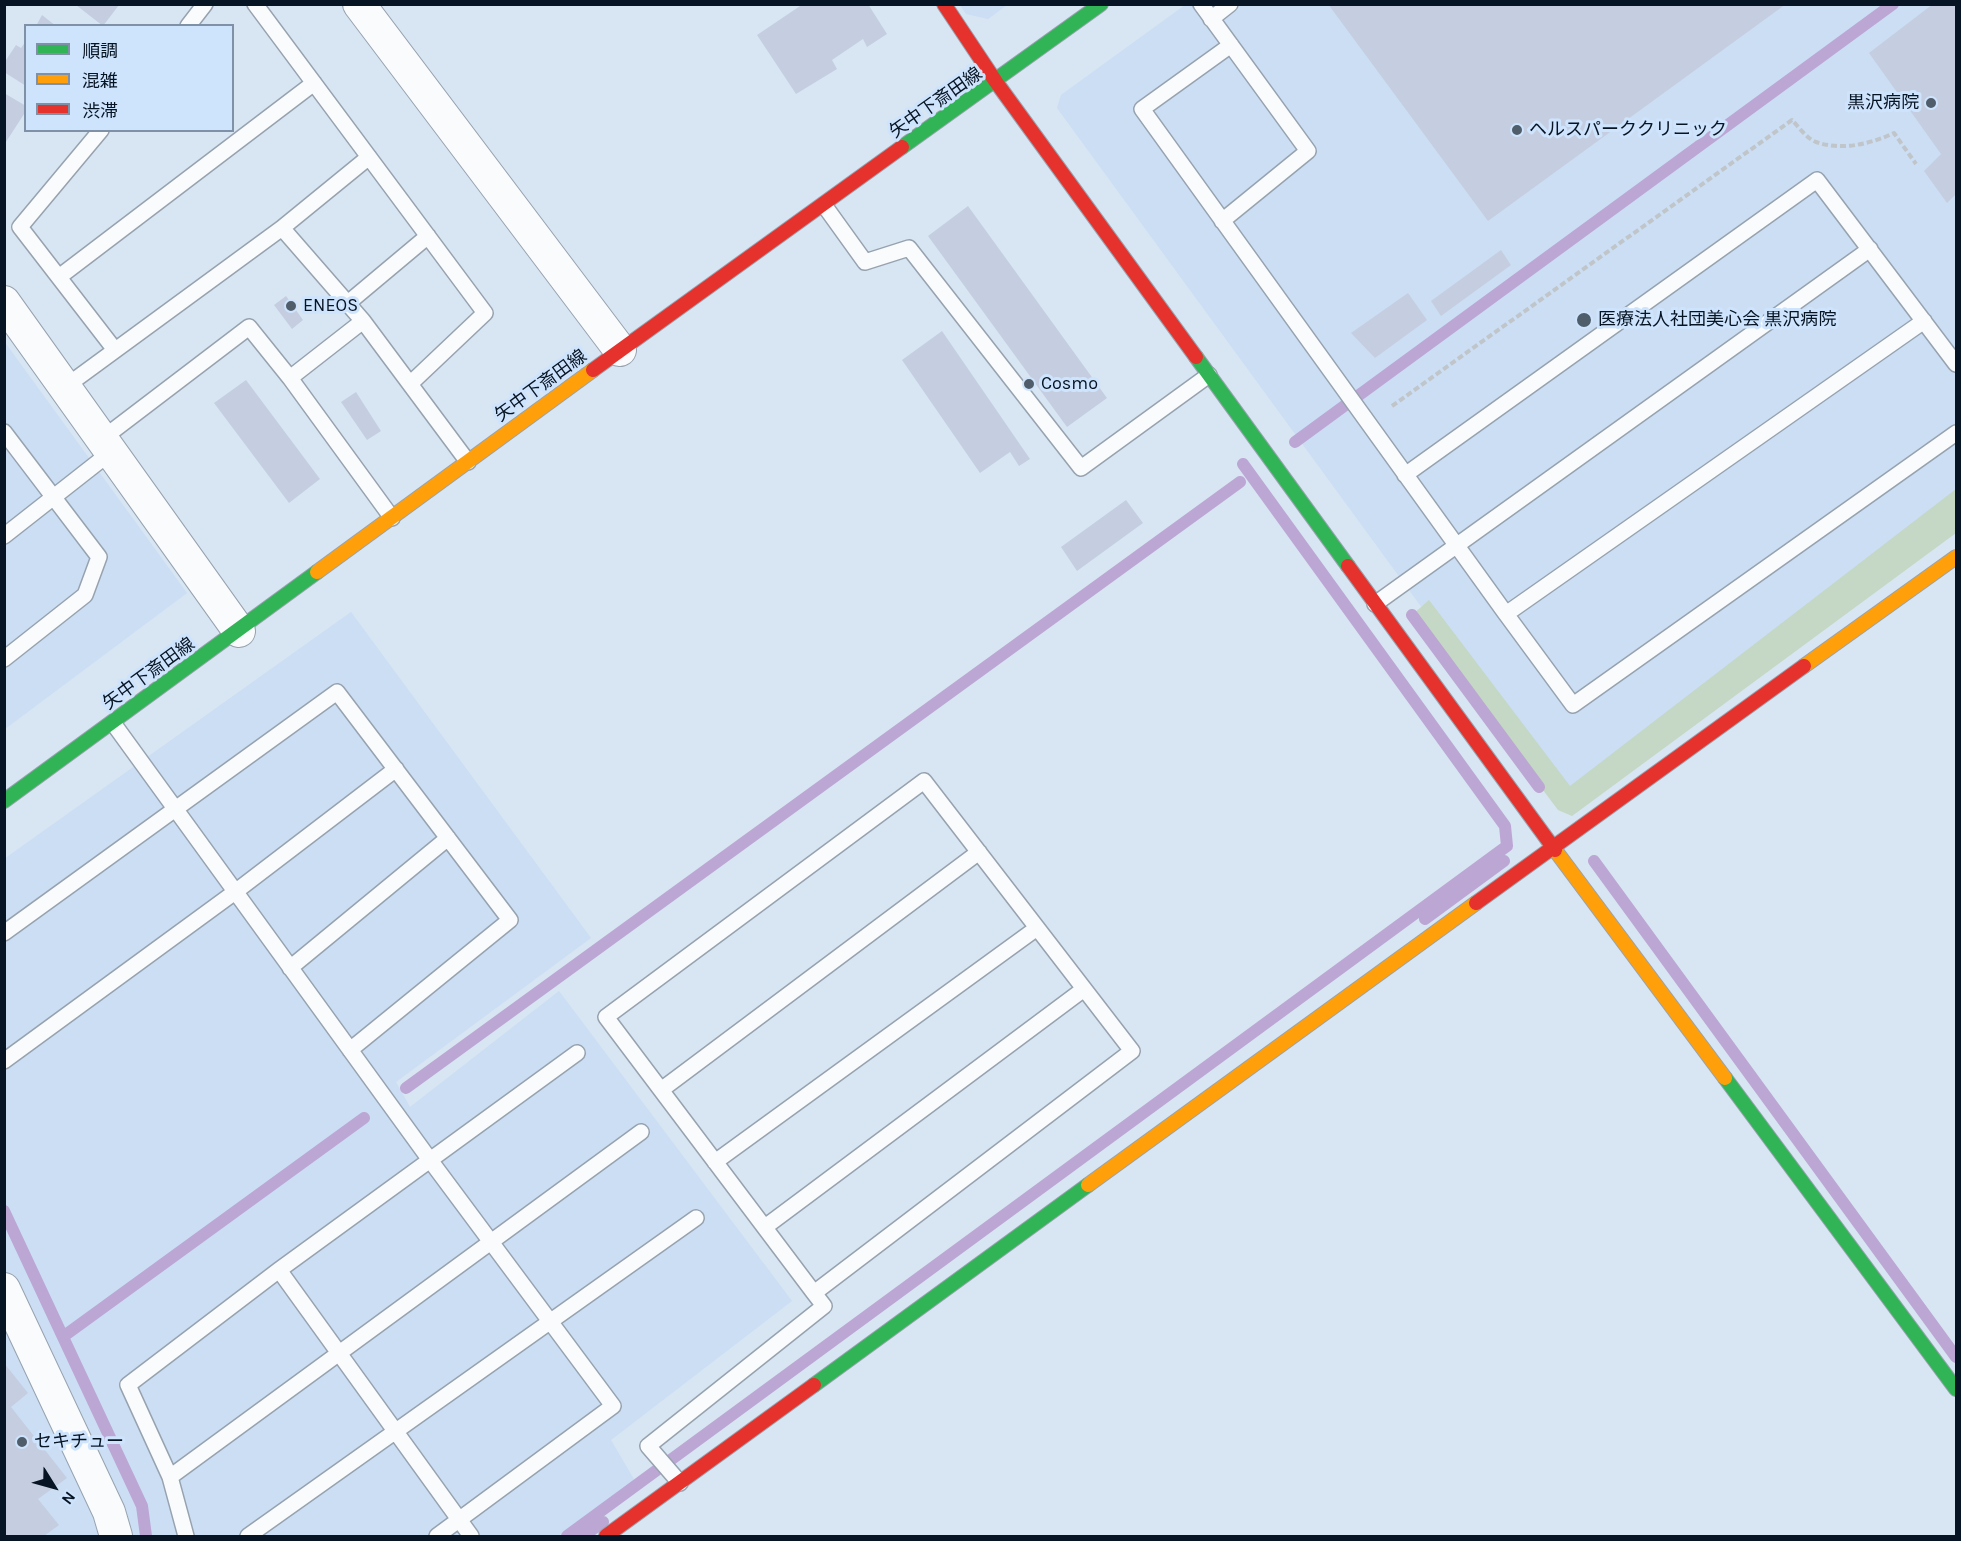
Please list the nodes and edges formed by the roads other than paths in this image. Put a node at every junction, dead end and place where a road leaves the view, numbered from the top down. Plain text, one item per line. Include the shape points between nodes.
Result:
1 (205, 4) edge
2 (255, 4) edge
3 (359, 4) edge
4 (944, 4) edge
5 (1101, 4) edge
6 (1201, 4) edge
7 (1230, 4) edge
8 (1211, 19) junction
9 (190, 24) edge
10 (1231, 45) junction
11 (996, 82) junction
12 (314, 83) junction
13 (99, 132) edge
14 (369, 157) junction
15 (824, 205) junction
16 (1222, 221) junction
17 (282, 228) junction
18 (428, 236) junction
19 (1870, 249) junction
20 (59, 277) junction
21 (4, 302) edge
22 (348, 303) junction
23 (363, 321) junction
24 (1924, 321) junction
25 (115, 350) junction
26 (620, 350) junction
27 (1956, 364) edge
28 (1209, 375) junction
29 (290, 378) junction
30 (410, 384) junction
31 (65, 387) junction
32 (4, 432) edge
33 (1956, 433) edge
34 (106, 445) junction
35 (468, 462) junction
36 (1405, 475) junction
37 (54, 497) junction
38 (392, 518) junction
39 (4, 536) edge
40 (1455, 546) junction
41 (1956, 557) edge
42 (1378, 601) junction
43 (1506, 614) junction
44 (239, 631) junction
45 (4, 659) edge
46 (113, 723) junction
47 (396, 769) junction
48 (4, 801) edge
49 (174, 810) junction
50 (448, 838) junction
51 (1552, 848) junction
52 (979, 852) junction
53 (235, 892) junction
54 (1037, 928) junction
55 (4, 933) edge
56 (290, 968) junction
57 (1084, 989) junction
58 (350, 1050) junction
59 (577, 1053) dead end
60 (4, 1061) edge
61 (661, 1090) junction
62 (640, 1132) dead end
63 (430, 1160) junction
64 (715, 1161) junction
65 (696, 1218) dead end
66 (765, 1227) junction
67 (490, 1242) junction
68 (279, 1270) junction
69 (4, 1289) edge
70 (814, 1293) junction
71 (550, 1322) junction
72 (338, 1353) junction
73 (1956, 1389) edge
74 (396, 1432) junction
75 (170, 1478) junction
76 (677, 1480) junction
77 (459, 1520) junction
78 (116, 1536) edge
79 (186, 1536) edge
80 (248, 1536) edge
81 (437, 1536) edge
82 (471, 1536) edge
83 (606, 1536) edge

1 - 9 lane
2 - 12 lane
3 - 26 street
4 - 11 street
5 - 11 street, 矢中下斎田線
6 - 8 lane
7 - 8 lane
8 - 10 lane
10 - 16 lane via 1308,151
10 - 16 lane via 1142,109
11 - 15 street, 矢中下斎田線
11 - 28 street
12 - 14 lane
12 - 20 lane
13 - 20 lane via 21,227
14 - 17 lane
14 - 18 lane
15 - 26 street, 矢中下斎田線
15 - 28 lane via 865,262 909,248 1081,468
16 - 36 lane
17 - 22 lane
17 - 25 lane
18 - 22 lane
18 - 30 lane via 485,313
19 - 24 lane
19 - 36 lane via 1817,180
19 - 40 lane
20 - 25 lane
21 - 31 street
22 - 23 lane
23 - 29 lane
23 - 30 lane
24 - 27 lane
24 - 43 lane
25 - 31 lane
26 - 35 street, 矢中下斎田線
28 - 42 street
29 - 34 lane via 249,327
29 - 38 lane
30 - 35 lane
31 - 34 street
32 - 37 lane
33 - 43 lane via 1573,705
34 - 37 lane
34 - 44 street
35 - 38 street, 矢中下斎田線
36 - 40 lane
37 - 39 lane
37 - 45 lane via 99,557 85,595
38 - 44 street, 矢中下斎田線
40 - 42 lane
40 - 43 lane
41 - 51 street
42 - 51 street
44 - 46 street, 矢中下斎田線
46 - 48 street, 矢中下斎田線
46 - 49 lane
47 - 49 lane via 337,692
47 - 50 lane
47 - 53 lane
49 - 53 lane
49 - 55 lane
50 - 56 lane
50 - 58 lane via 510,920
51 - 73 street
51 - 76 street
52 - 54 lane
52 - 61 lane
52 - 61 lane via 924,781 606,1017
53 - 56 lane
53 - 60 lane
54 - 57 lane
54 - 64 lane
56 - 58 lane
57 - 66 lane
57 - 70 lane via 1132,1051
58 - 63 lane
59 - 63 lane
61 - 64 lane
62 - 67 lane
63 - 67 lane
63 - 68 lane
64 - 66 lane
65 - 71 lane
66 - 70 lane
67 - 71 lane
67 - 72 lane
68 - 72 lane
68 - 75 lane via 128,1385
69 - 78 street via 109,1512
70 - 76 lane via 824,1306 648,1446
71 - 74 lane
71 - 77 lane via 613,1406
72 - 74 lane
72 - 75 lane
74 - 77 lane
74 - 80 lane
75 - 79 lane
76 - 83 street
77 - 81 lane
77 - 82 lane

